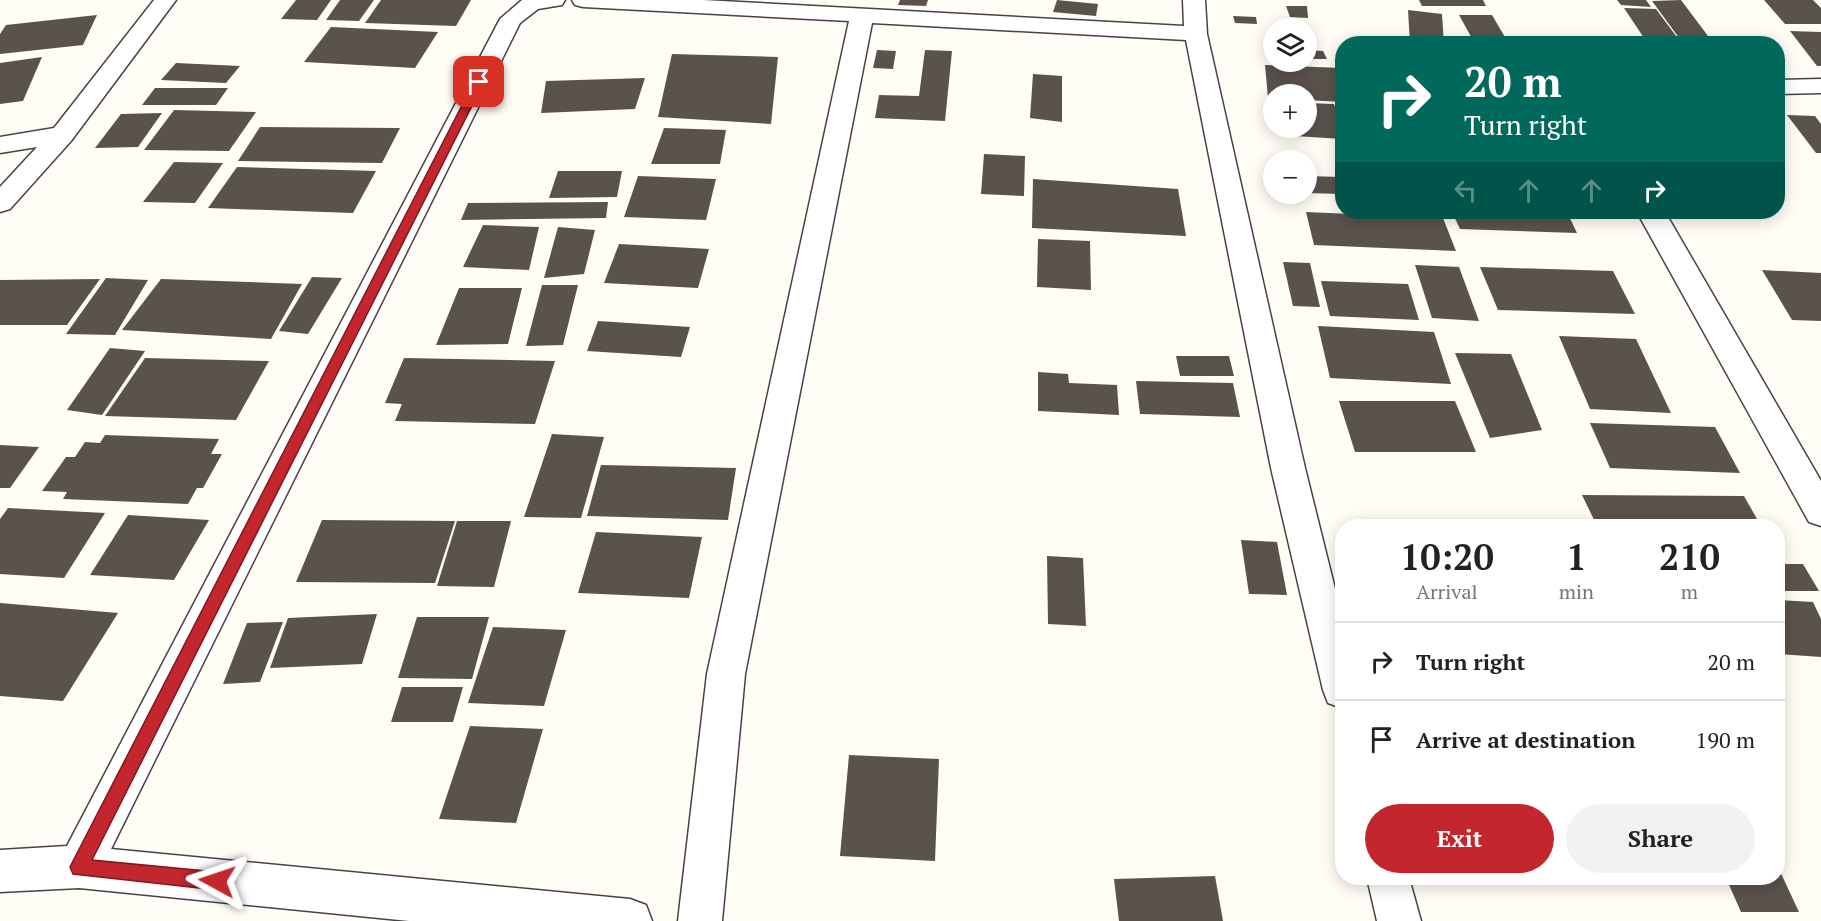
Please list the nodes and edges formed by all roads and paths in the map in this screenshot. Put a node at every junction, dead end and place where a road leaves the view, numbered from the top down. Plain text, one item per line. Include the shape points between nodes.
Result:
1 (165, 0) edge
2 (554, 0) edge
3 (583, 0) edge
4 (1194, 0) edge
5 (862, 14) junction
6 (1196, 34) junction
7 (1821, 86) edge
8 (1785, 87) edge
9 (62, 135) junction
10 (0, 145) edge
11 (0, 203) edge
12 (1655, 219) edge
13 (1821, 512) edge
14 (1335, 661) edge
15 (79, 867) junction
16 (0, 871) edge
17 (1390, 885) edge
18 (630, 921) edge
19 (700, 921) edge
20 (1399, 921) edge

1 - 9 street
2 - 15 street via 531,4 511,19
3 - 5 street
4 - 6 street
5 - 6 street
5 - 19 street via 726,674
6 - 14 street via 1288,468
7 - 8 street
9 - 10 street
9 - 11 street
12 - 13 street
15 - 16 street
15 - 18 street
17 - 20 street

